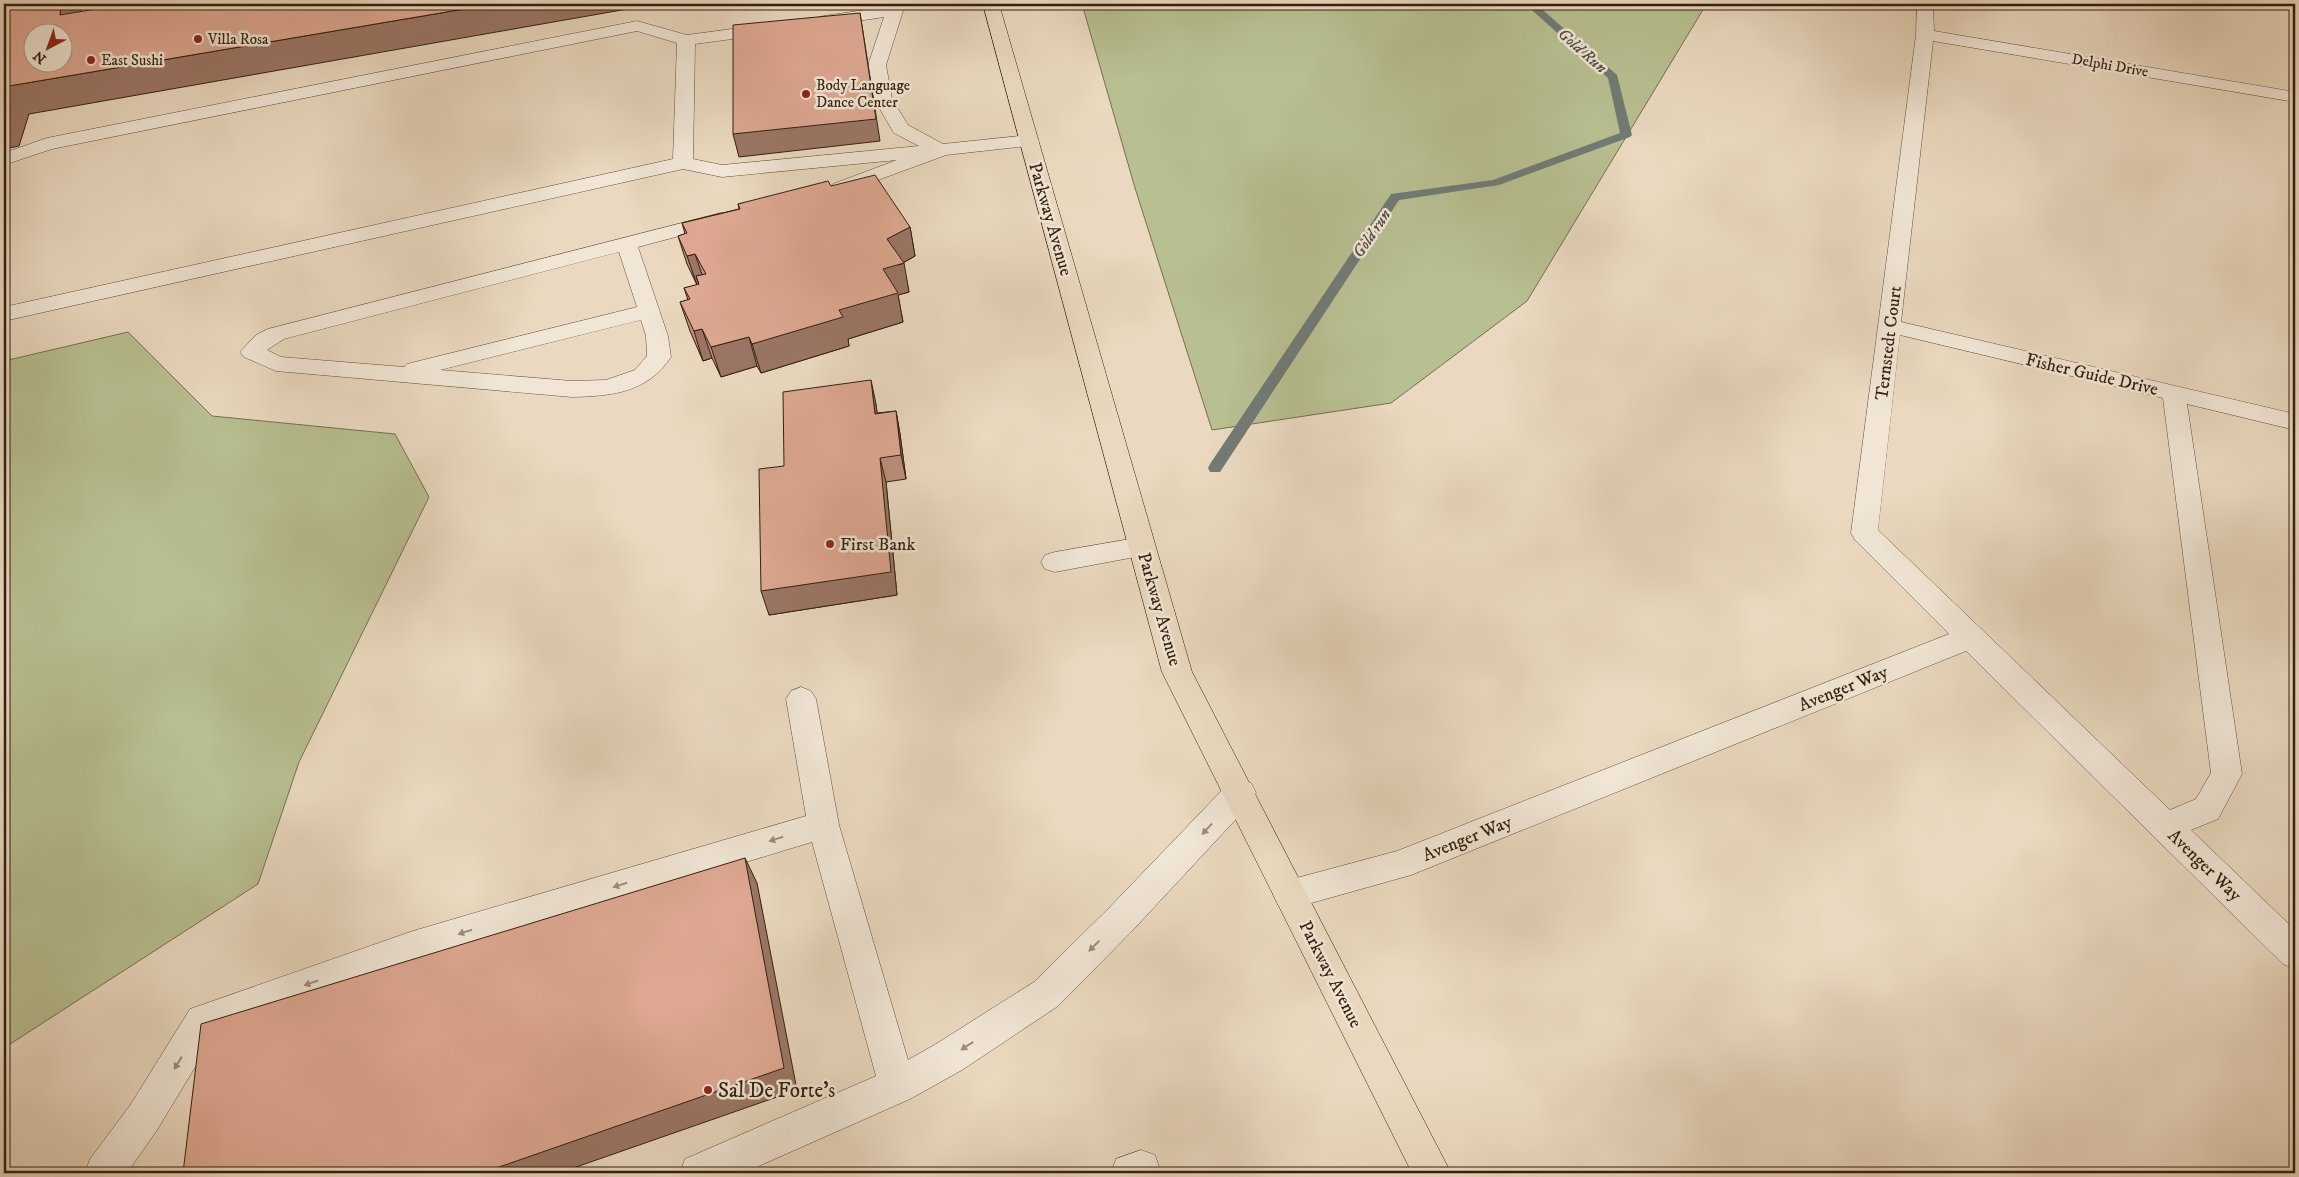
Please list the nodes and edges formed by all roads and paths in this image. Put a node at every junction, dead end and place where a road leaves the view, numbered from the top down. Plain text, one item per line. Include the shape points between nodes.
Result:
1 (100, 4) edge
2 (187, 4) edge
3 (991, 4) edge
4 (1925, 4) edge
5 (894, 7) edge
6 (809, 23) edge
7 (781, 27) edge
8 (1925, 35) junction
9 (686, 40) junction
10 (2295, 97) edge
11 (1030, 141) junction
12 (941, 150) junction
13 (4, 159) edge
14 (683, 163) junction
15 (820, 193) edge
16 (739, 214) edge
17 (627, 244) junction
18 (648, 311) junction
19 (4, 314) edge
20 (1890, 326) junction
21 (394, 374) junction
22 (2174, 394) junction
23 (2295, 422) edge
24 (1142, 547) junction
25 (1055, 562) dead end
26 (1971, 637) junction
27 (800, 699) dead end
28 (1240, 793) junction
29 (823, 825) junction
30 (2165, 826) junction
31 (1290, 894) junction
32 (2295, 952) edge
33 (897, 1086) junction
34 (104, 1173) edge
35 (699, 1173) edge
36 (1432, 1173) edge

1 - 2 street via 99,19
3 - 11 main road, Parkway Avenue
4 - 8 street, Ternstedt Court
5 - 6 street
5 - 12 street via 878,65 883,99 901,129
7 - 9 street
8 - 10 street, Delphi Drive
8 - 20 street, Ternstedt Court
9 - 13 street via 637,26 47,144
9 - 14 street
11 - 12 street
11 - 24 main road, Parkway Avenue
12 - 14 street via 722,171
12 - 15 street via 836,190
14 - 19 street
16 - 17 street
17 - 18 street
17 - 21 street via 276,334 252,352 276,364
18 - 21 street
18 - 21 street via 657,336 659,356 643,375 608,388 572,389
20 - 22 street, Fisher Guide Drive
20 - 26 street, Ternstedt Court via 1864,533
22 - 23 street, Fisher Guide Drive
22 - 30 street via 2227,774 2207,809
24 - 25 street
24 - 28 main road, Parkway Avenue via 1177,672
26 - 30 street, Avenger Way
26 - 31 street, Avenger Way via 1399,865
27 - 29 street
28 - 31 main road, Parkway Avenue
28 -> 33 street via 1046,994 949,1057
29 - 33 street
29 -> 34 street via 414,947 203,1021 144,1117
30 - 32 street, Avenger Way
31 - 36 main road, Parkway Avenue
33 - 35 street

